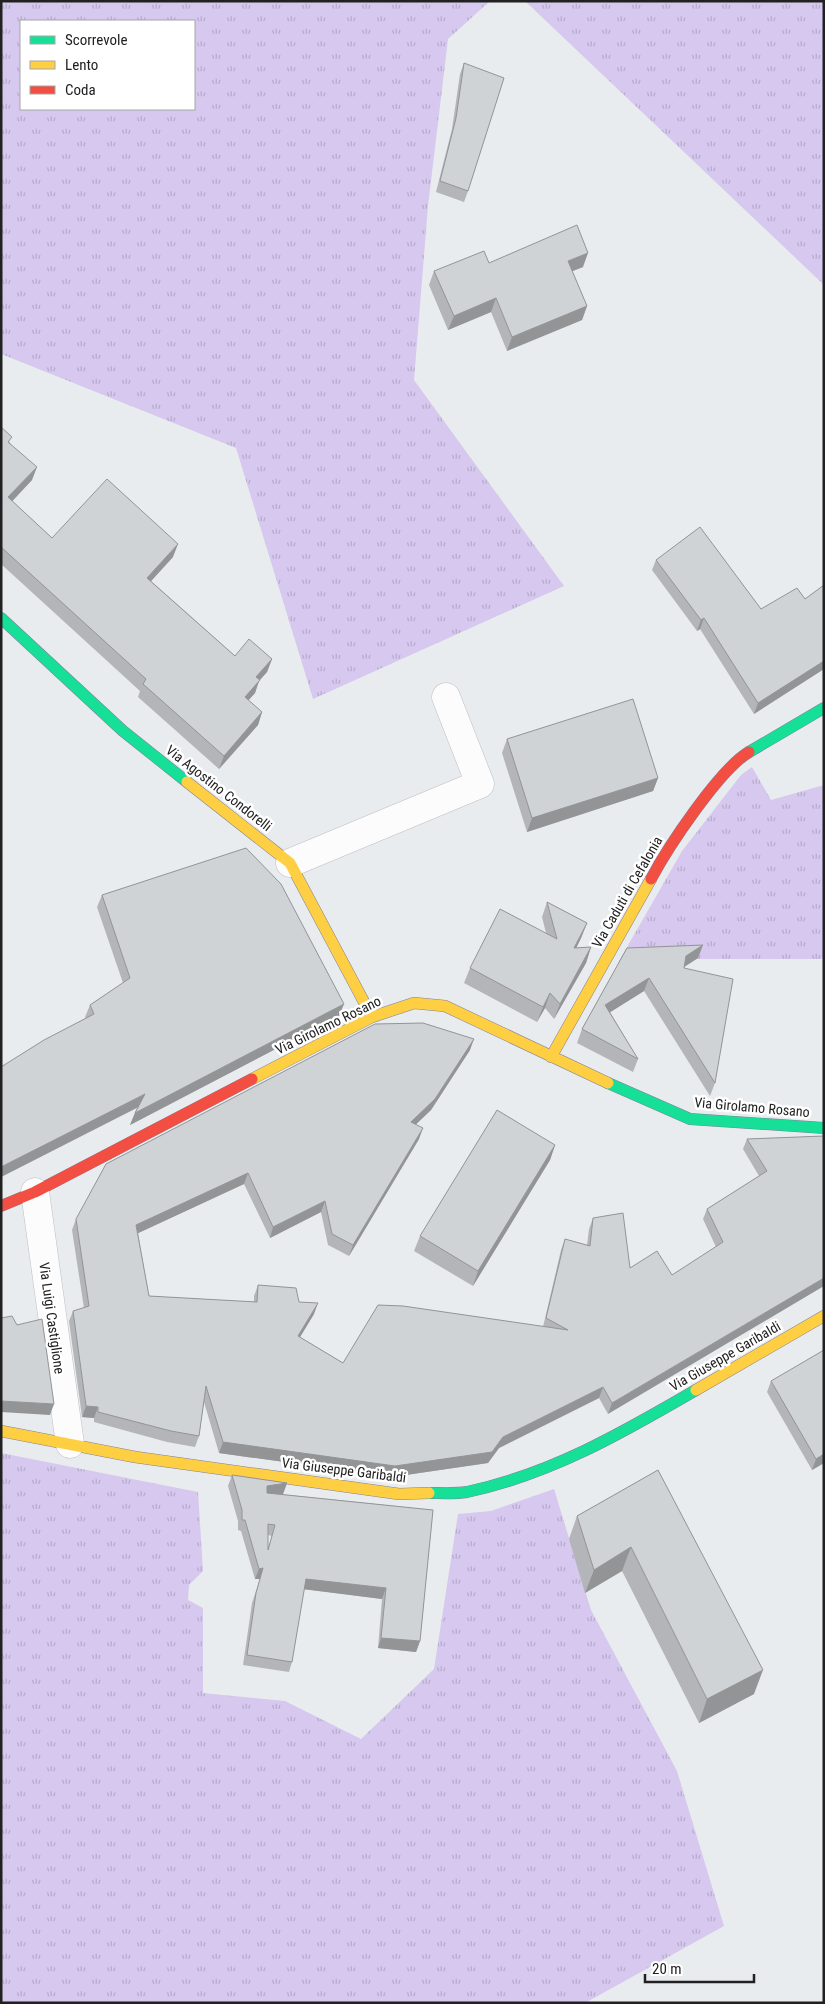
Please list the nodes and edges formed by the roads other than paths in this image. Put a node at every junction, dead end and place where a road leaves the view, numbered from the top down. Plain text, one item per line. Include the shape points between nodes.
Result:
1 (1, 618) edge
2 (446, 698) dead end
3 (824, 708) edge
4 (290, 863) junction
5 (372, 1017) junction
6 (551, 1057) junction
7 (824, 1128) edge
8 (35, 1192) junction
9 (1, 1206) edge
10 (824, 1316) edge
11 (1, 1431) edge
12 (70, 1444) junction

1 - 4 main road, Via Agostino Condorelli via 123,731
2 - 4 street via 480,784
3 - 6 main road, Via Caduti di Cefalonia via 746,754 728,770 666,851
4 - 5 main road, Via Agostino Condorelli
5 - 6 main road, Via Girolamo Rosano via 414,1003 445,1006
5 - 8 main road, Via Girolamo Rosano
6 - 7 main road, Via Girolamo Rosano via 690,1119
8 - 9 main road, Via Girolamo Rosano
8 - 12 street, Via Luigi Castiglione
10 - 12 main road, Via Giuseppe Garibaldi via 608,1441 530,1474 465,1492 399,1494 135,1457
11 - 12 main road, Via Giuseppe Garibaldi

